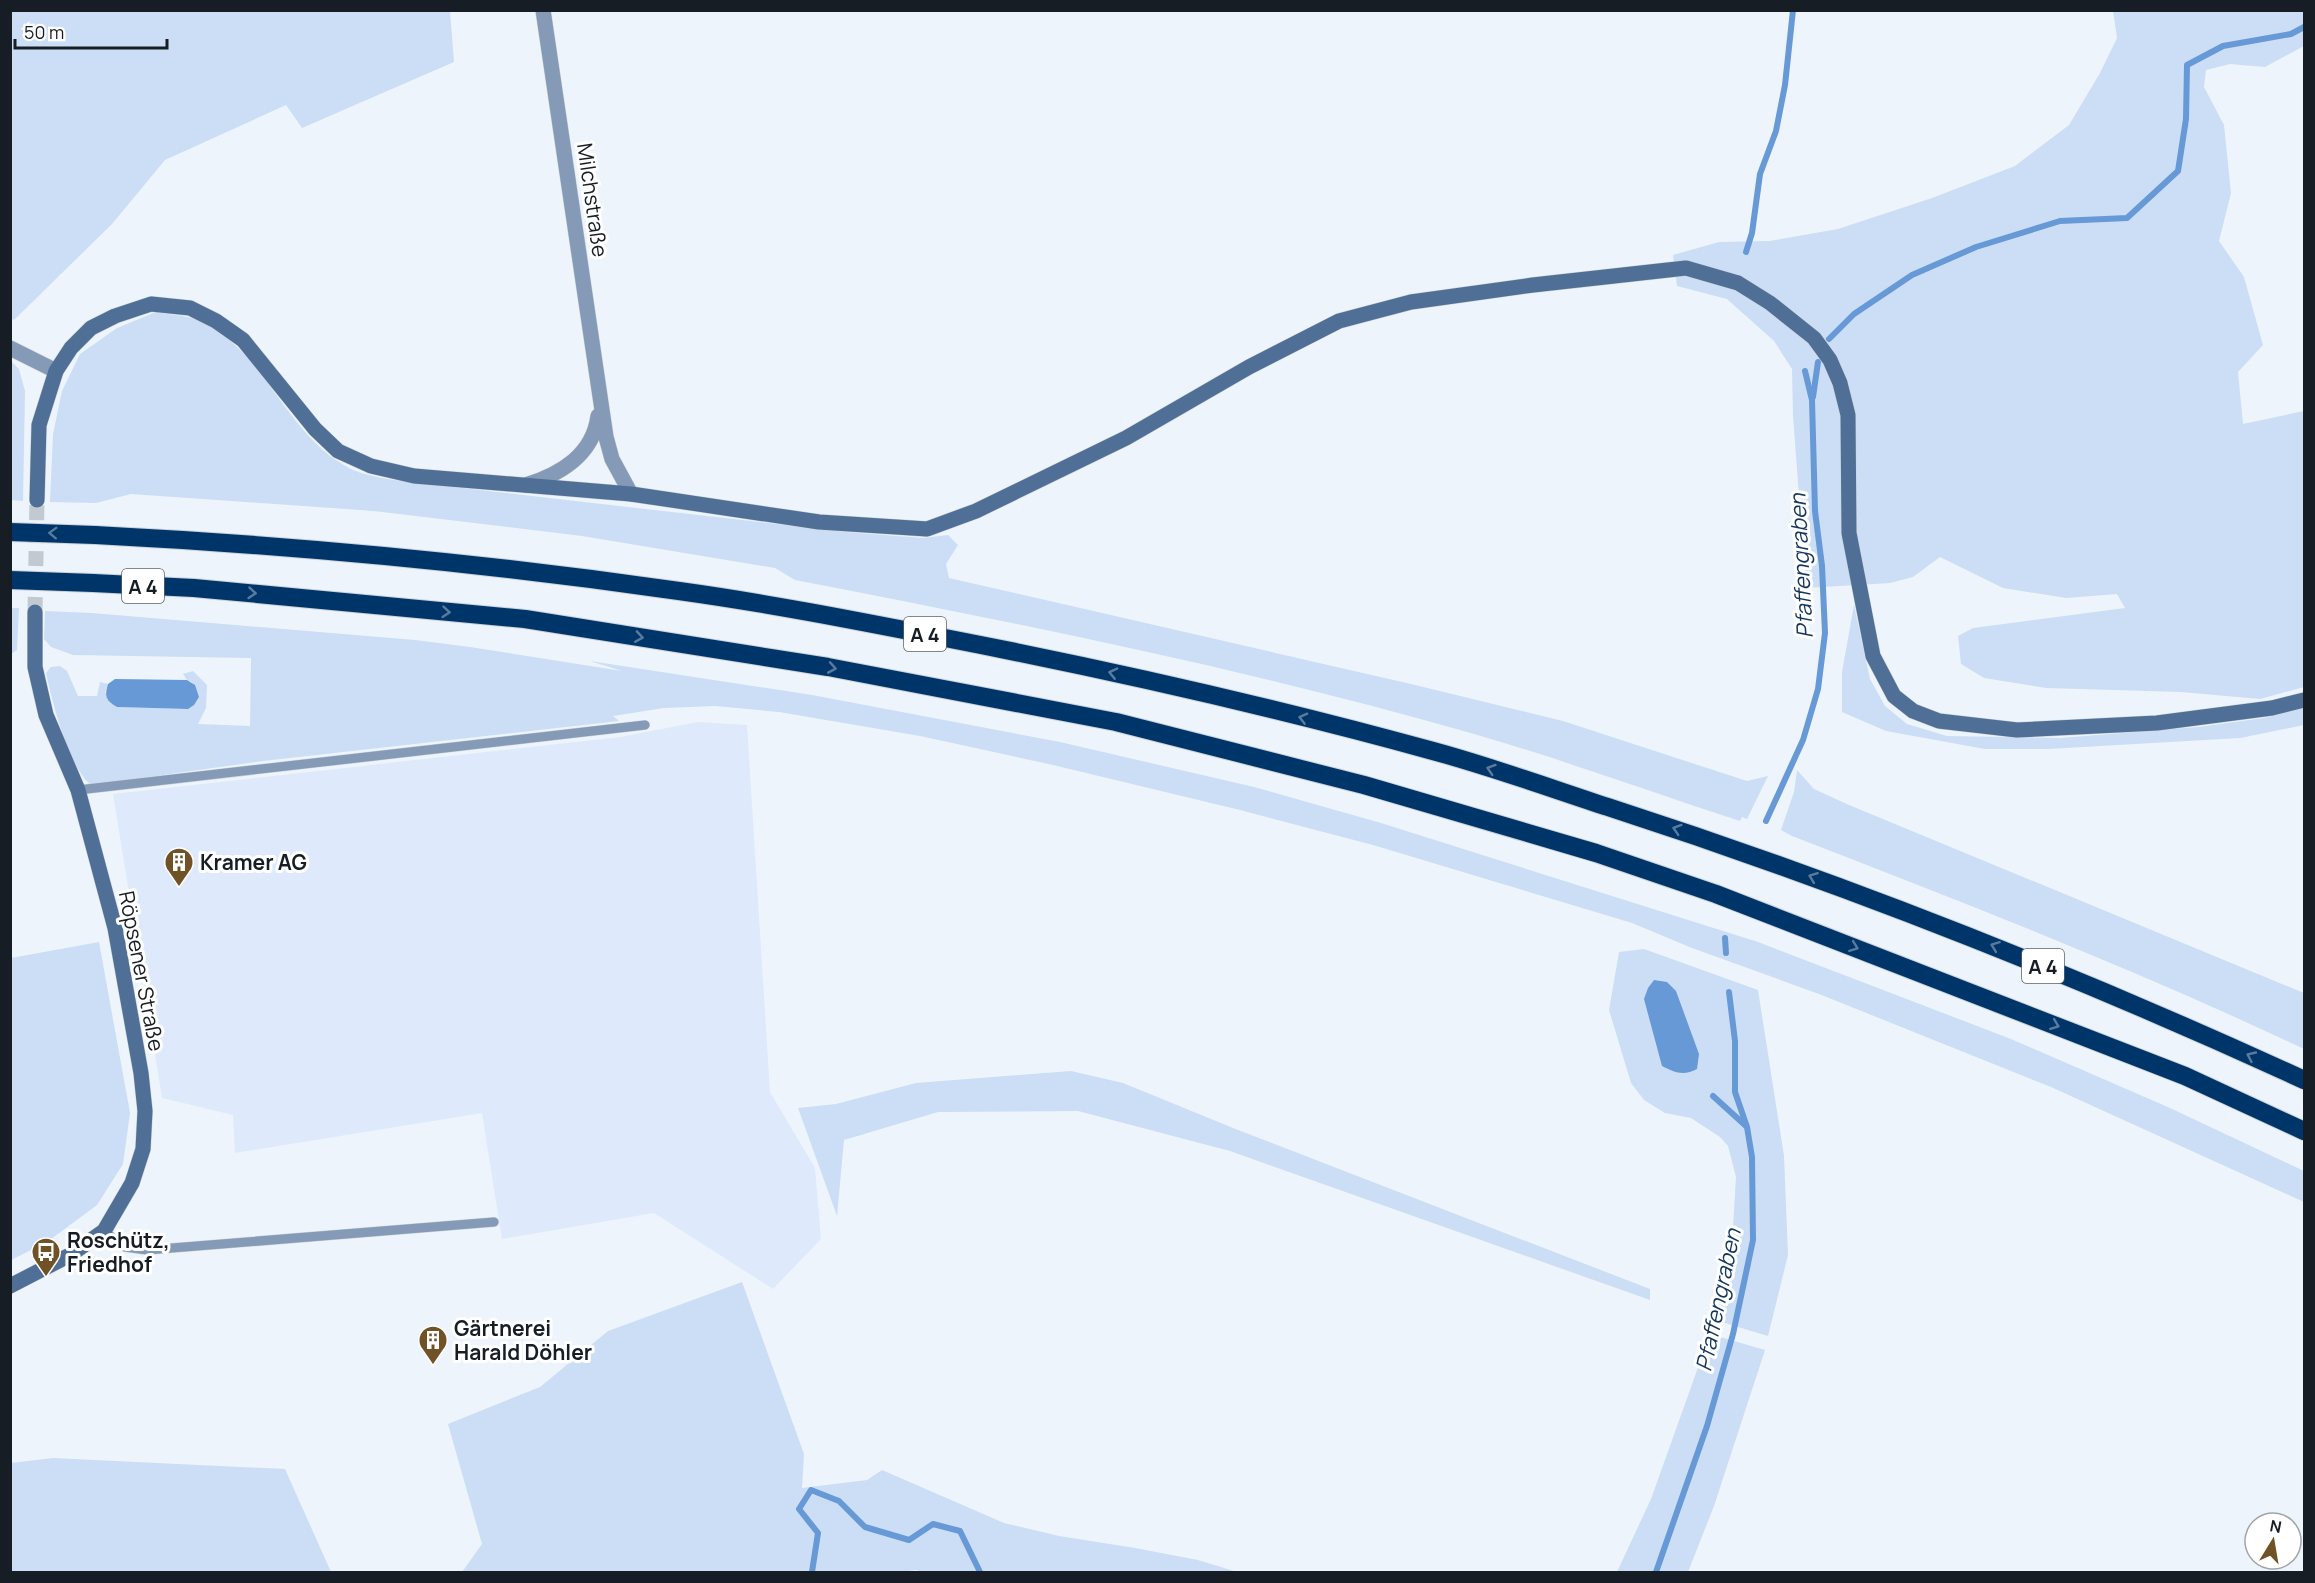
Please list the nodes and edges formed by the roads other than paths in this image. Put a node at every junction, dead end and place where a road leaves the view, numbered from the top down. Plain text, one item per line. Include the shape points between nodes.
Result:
1 (543, 10) edge
2 (10, 348) edge
3 (56, 371) junction
4 (600, 395) junction
5 (526, 485) junction
6 (631, 494) junction
7 (37, 500) tunnel mouth
8 (10, 532) edge
9 (10, 580) edge
10 (35, 612) tunnel mouth
11 (2304, 700) edge
12 (645, 724) dead end
13 (78, 790) junction
14 (2304, 1080) edge
15 (2304, 1131) edge
16 (494, 1222) dead end
17 (104, 1231) junction
18 (10, 1286) edge

1 - 4 street, Milchstraße
2 - 3 street
3 - 5 street via 91,328 115,316 151,304 190,308 243,340 315,429 338,451 370,466 414,476
3 - 7 street via 39,425
4 - 5 street, Milchstraße via 595,433 578,457 552,477
4 - 6 street, Milchstraße via 612,459
5 - 6 street
6 - 11 street via 819,522 927,529 976,511 1126,438 1249,367 1339,321 1412,302 1686,268 1738,283 1770,303 1814,338 1830,360 1848,415 1849,533 1873,656 1894,696 1913,711 1939,721 2017,730 2157,723
14 -> 8 highway, A 4, bridge via 2014,954 1777,863 1438,752 1245,703 1052,659 683,591 295,548
9 -> 15 highway, A 4, bridge via 194,588 525,619 862,674 1116,722 1364,785 1596,853 1716,894 2185,1076
10 - 13 street, Röpsener Straße via 35,667 46,715
12 - 13 lane
13 - 17 street, Röpsener Straße via 115,928 145,1111 143,1149 132,1183
16 - 17 lane via 147,1250 125,1247
17 - 18 street, Röpsener Straße via 70,1255

